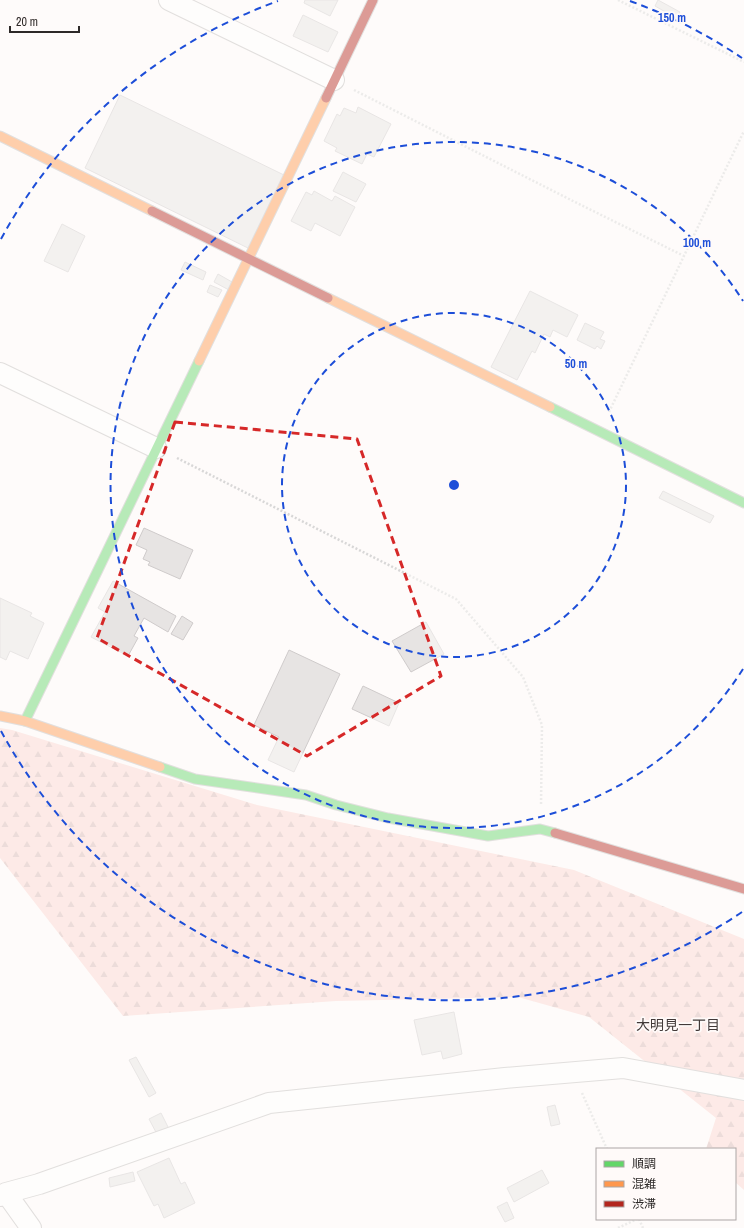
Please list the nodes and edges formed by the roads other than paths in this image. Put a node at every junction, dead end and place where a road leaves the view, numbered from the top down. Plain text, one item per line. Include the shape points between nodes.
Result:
1 (169, 0) edge
2 (373, 0) edge
3 (334, 80) junction
4 (0, 136) edge
5 (248, 258) junction
6 (0, 373) edge
7 (156, 448) junction
8 (744, 503) edge
9 (0, 716) edge
10 (25, 721) junction
11 (744, 889) edge
12 (744, 1090) edge
13 (3, 1194) edge
14 (31, 1228) edge

1 - 3 street
2 - 3 street
3 - 5 street
4 - 5 street
5 - 7 street
5 - 8 street
6 - 7 street
7 - 10 street
9 - 10 street
10 - 11 street via 195,779 306,795 388,818 488,836 540,829
12 - 13 street via 623,1068 269,1103 39,1184
13 - 14 street

